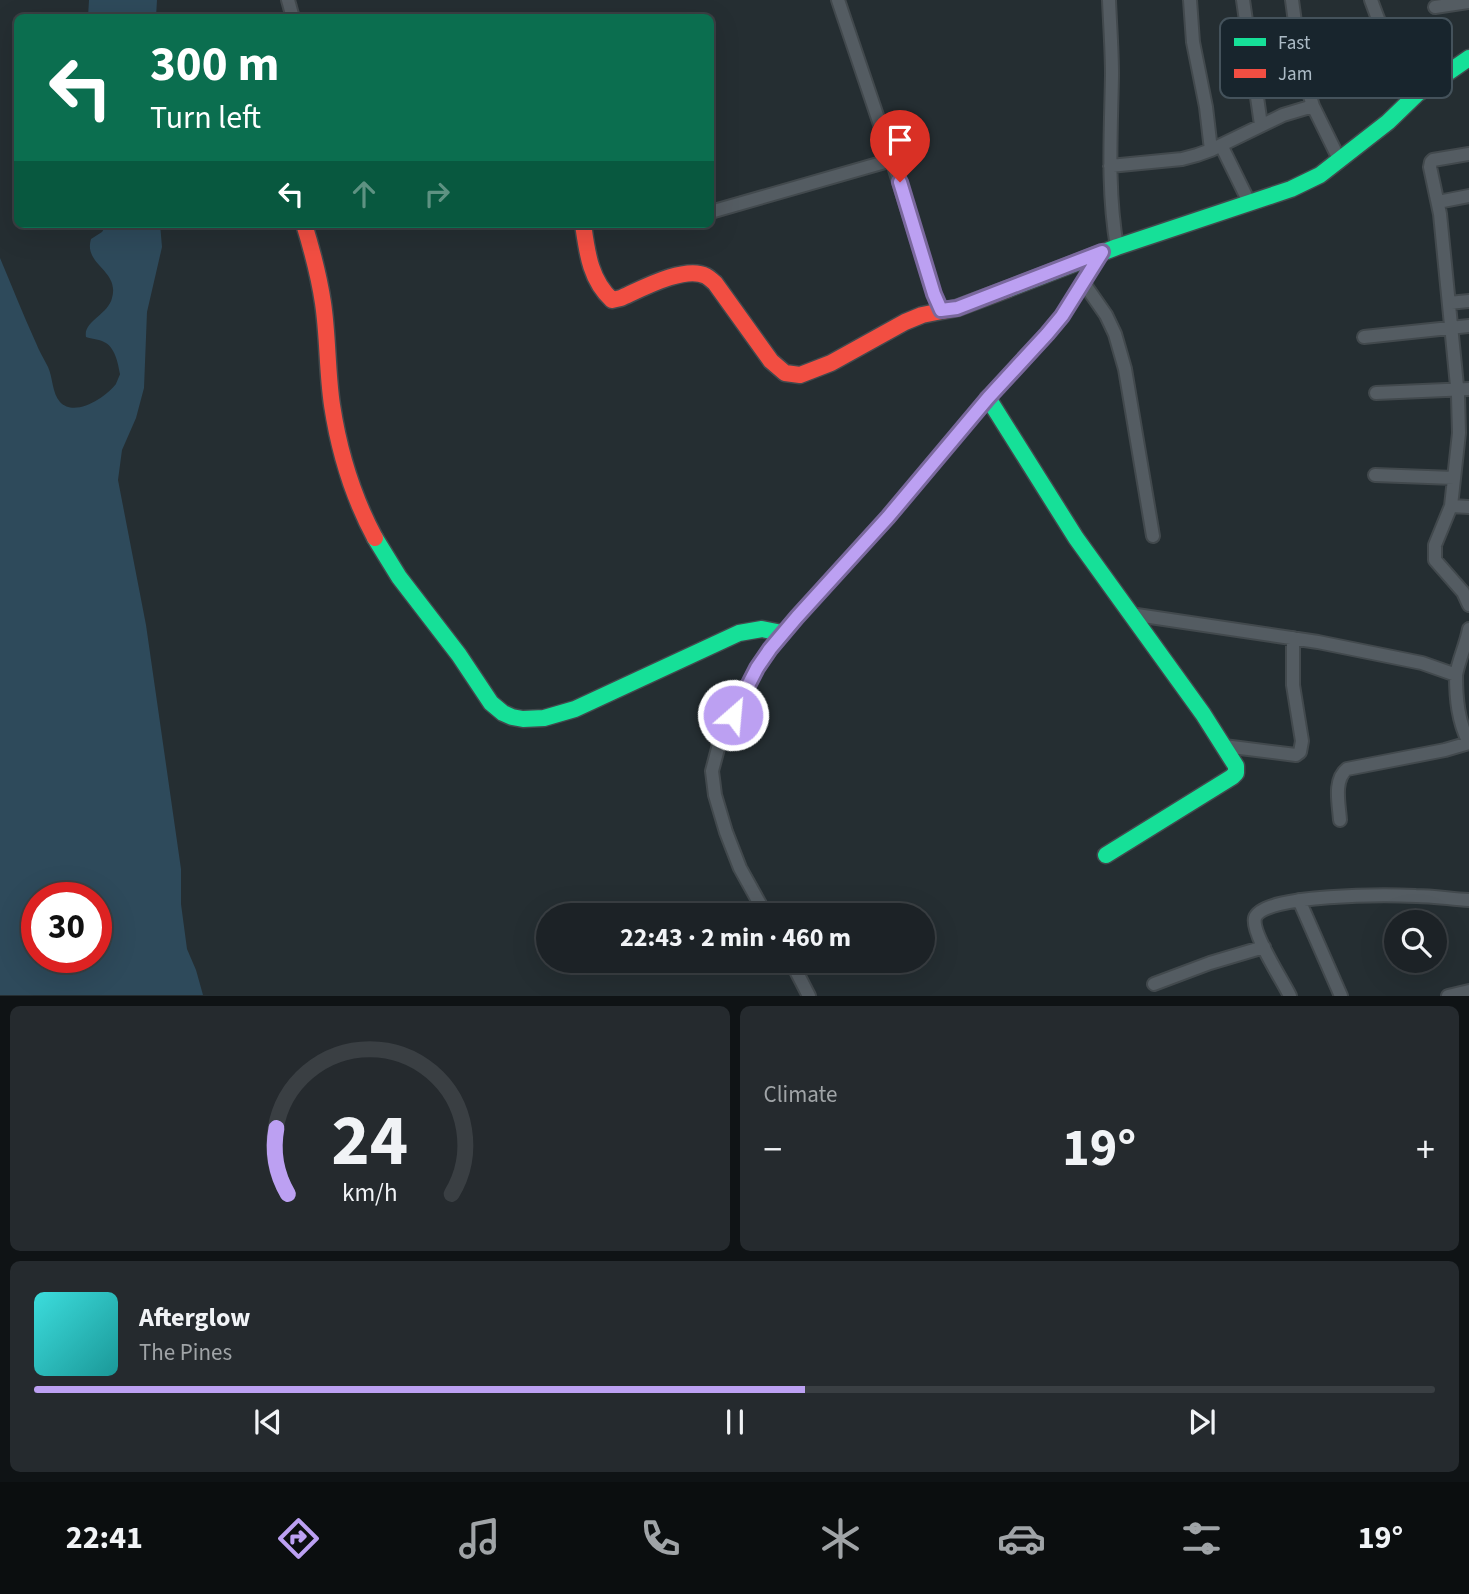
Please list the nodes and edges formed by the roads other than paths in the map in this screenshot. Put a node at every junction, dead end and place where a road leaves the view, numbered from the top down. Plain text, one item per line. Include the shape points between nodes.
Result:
1 (838, 0) edge
2 (1109, 0) edge
3 (1191, 0) edge
4 (1243, 0) edge
5 (1292, 0) edge
6 (1371, 0) edge
7 (1469, 2) edge
8 (1435, 7) dead end
9 (1246, 18) edge
10 (1294, 18) edge
11 (1378, 18) edge
12 (1469, 58) edge
13 (1452, 70) edge
14 (1257, 98) edge
15 (1311, 98) edge
16 (1413, 98) edge
17 (1313, 106) junction
18 (1261, 125) junction
19 (1216, 147) junction
20 (1469, 154) edge
21 (892, 160) junction
22 (1340, 161) junction
23 (1110, 166) junction
24 (1469, 196) edge
25 (1249, 202) junction
26 (1438, 202) junction
27 (714, 211) dead end
28 (305, 228) edge
29 (584, 228) edge
30 (1109, 249) junction
31 (1083, 282) junction
32 (1469, 301) edge
33 (1449, 303) junction
34 (941, 310) junction
35 (1469, 326) edge
36 (1451, 328) junction
37 (1364, 337) dead end
38 (1463, 389) edge
39 (1376, 393) dead end
40 (988, 398) junction
41 (1375, 475) dead end
42 (1454, 478) junction
43 (1451, 506) junction
44 (1469, 507) edge
45 (1153, 536) dead end
46 (1469, 605) edge
47 (1130, 614) junction
48 (1469, 629) edge
49 (782, 633) junction
50 (1293, 638) junction
51 (1456, 675) junction
52 (1469, 743) edge
53 (1224, 746) junction
54 (1340, 820) dead end
55 (1106, 855) dead end
56 (1299, 900) junction
57 (1469, 900) edge
58 (759, 903) edge
59 (1264, 947) junction
60 (797, 973) edge
61 (1154, 984) dead end
62 (1469, 991) edge
63 (809, 996) edge
64 (1290, 996) edge
65 (1341, 996) edge
66 (1448, 996) edge

1 - 21 street
2 - 23 street
3 - 19 street via 1195,55
4 - 9 street
5 - 10 street
6 - 11 street
7 - 8 street
12 - 13 street
14 - 18 street
15 - 17 street
16 - 22 street
17 - 18 street
17 - 22 street
18 - 19 street
19 - 23 street via 1182,159
19 - 25 street
20 - 26 street via 1430,162
21 - 27 street
21 - 34 street
22 - 25 street via 1292,189
23 - 30 street
24 - 26 street
25 - 30 street
26 - 33 street
28 - 49 street via 323,302 334,409 362,511 391,565 494,708 510,717 547,718 739,633 762,629
29 - 34 street via 589,259 608,298 621,298 676,276 705,275 771,362 791,375 831,363 905,322
30 - 31 street
30 - 34 street via 957,308
31 - 40 street via 1062,316
31 - 45 street via 1115,334 1125,369
32 - 33 street
33 - 36 street
35 - 36 street
36 - 37 street
36 - 38 street
38 - 39 street
38 - 42 street
40 - 47 street
40 - 49 street
41 - 42 street
42 - 43 street
43 - 44 street
43 - 46 street via 1435,545 1435,560
47 - 50 street
47 - 53 street
48 - 51 street
49 - 58 street via 757,668 721,737 712,771 731,844
50 - 51 street via 1422,663
50 - 53 street via 1300,752
51 - 52 street via 1459,715
52 - 54 street via 1347,769 1339,781
53 - 55 street via 1236,773
56 - 57 street via 1417,896
56 - 59 street via 1258,913 1255,926
56 - 65 street
59 - 61 street
59 - 64 street
60 - 63 street
62 - 66 street

